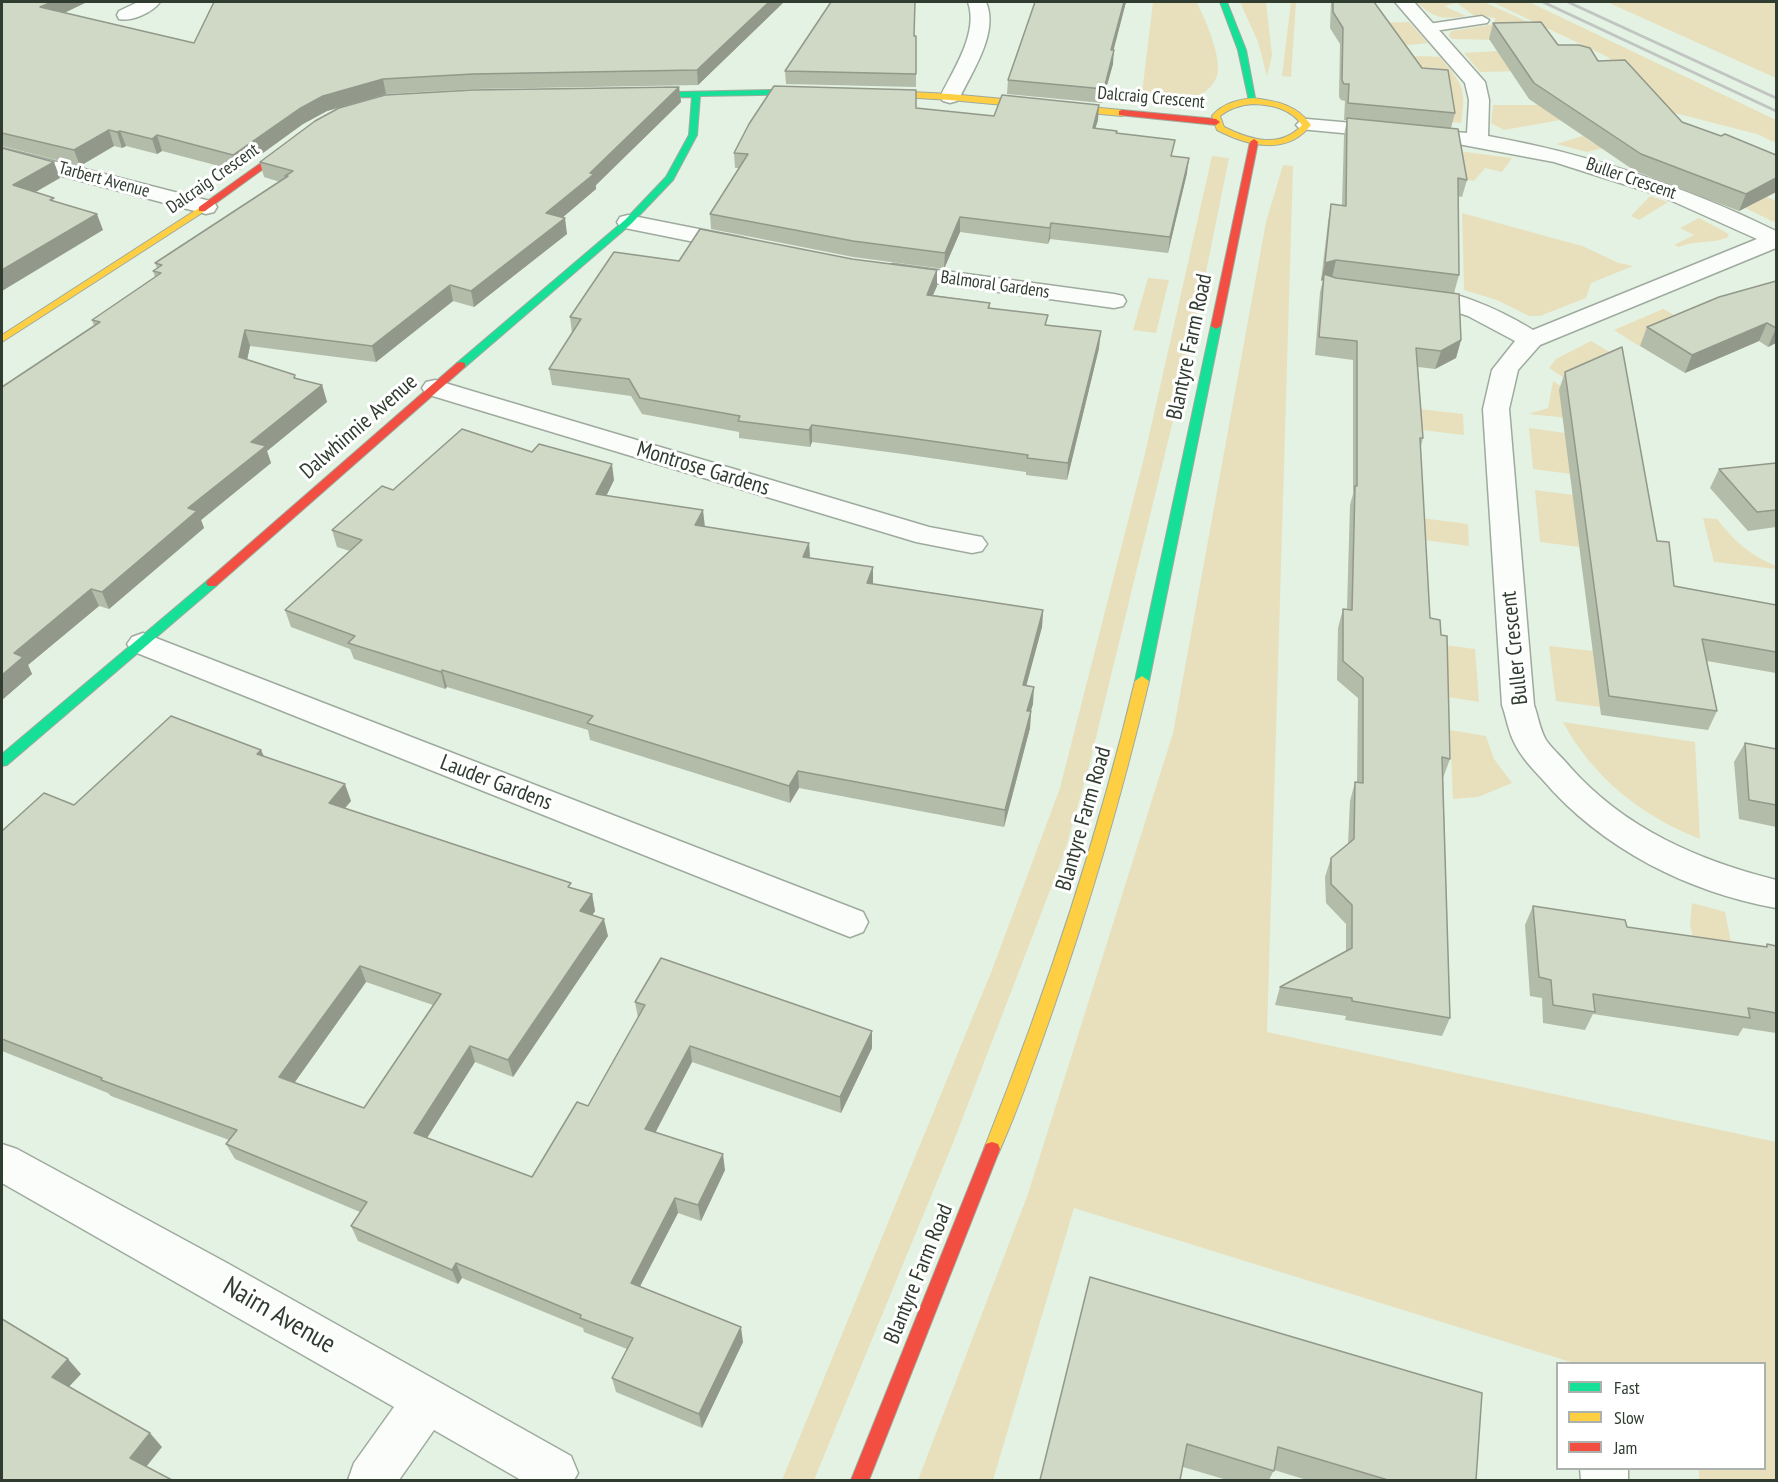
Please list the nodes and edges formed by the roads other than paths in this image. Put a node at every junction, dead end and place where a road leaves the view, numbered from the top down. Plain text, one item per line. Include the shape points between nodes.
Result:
1 (151, 2) edge
2 (977, 2) edge
3 (1223, 2) edge
4 (1404, 2) edge
5 (126, 15) dead end
6 (1482, 20) dead end
7 (1428, 28) junction
8 (827, 93) edge
9 (861, 93) edge
10 (696, 94) junction
11 (617, 95) edge
12 (950, 97) junction
13 (1253, 101) junction
14 (1216, 122) junction
15 (1306, 125) junction
16 (308, 132) edge
17 (1477, 140) junction
18 (1254, 142) junction
19 (2, 154) edge
20 (206, 207) junction
21 (628, 222) junction
22 (763, 249) edge
23 (874, 269) edge
24 (1390, 293) edge
25 (1114, 301) dead end
26 (2, 339) edge
27 (1531, 340) junction
28 (435, 388) junction
29 (972, 543) dead end
30 (143, 644) junction
31 (2, 761) edge
32 (1776, 894) edge
33 (850, 922) dead end
34 (2, 1162) edge
35 (427, 1400) junction
36 (554, 1473) dead end
37 (371, 1480) edge
38 (860, 1480) edge

1 - 5 street
2 - 12 street via 978,33
3 - 13 street via 1242,50
4 - 7 street
6 - 7 lane
7 - 17 street via 1475,82 1479,100
8 - 10 street
9 - 12 street, Dalcraig Crescent
10 - 11 street
10 - 21 street, Dalwhinnie Avenue via 693,135 684,155 670,178
12 - 14 street, Dalcraig Crescent
13 - 14 street via 1228,106 1216,116
13 - 15 street via 1289,108 1304,117
14 - 18 street via 1226,132
15 - 17 street, Buller Crescent
15 - 18 street via 1297,137
16 - 20 street, Dalcraig Crescent
17 - 27 street, Buller Crescent via 1584,162 1654,184 1776,240
18 - 38 street, Blantyre Farm Road via 1159,605 1105,831 1032,1049
19 - 20 street, Tarbert Avenue
20 - 26 street, Dalcraig Crescent
21 - 22 street
21 - 28 street, Dalwhinnie Avenue
23 - 25 street, Balmoral Gardens
24 - 27 street via 1456,302 1492,316
27 - 32 street, Buller Crescent via 1509,360 1500,381 1496,409 1518,705 1530,742 1591,811 1636,841 1734,885
28 - 29 street, Montrose Gardens via 926,536
28 - 30 street, Dalwhinnie Avenue
30 - 31 street, Dalwhinnie Avenue
30 - 33 street, Lauder Gardens
34 - 35 street, Nairn Avenue
35 - 36 street, Nairn Avenue
35 - 37 street

